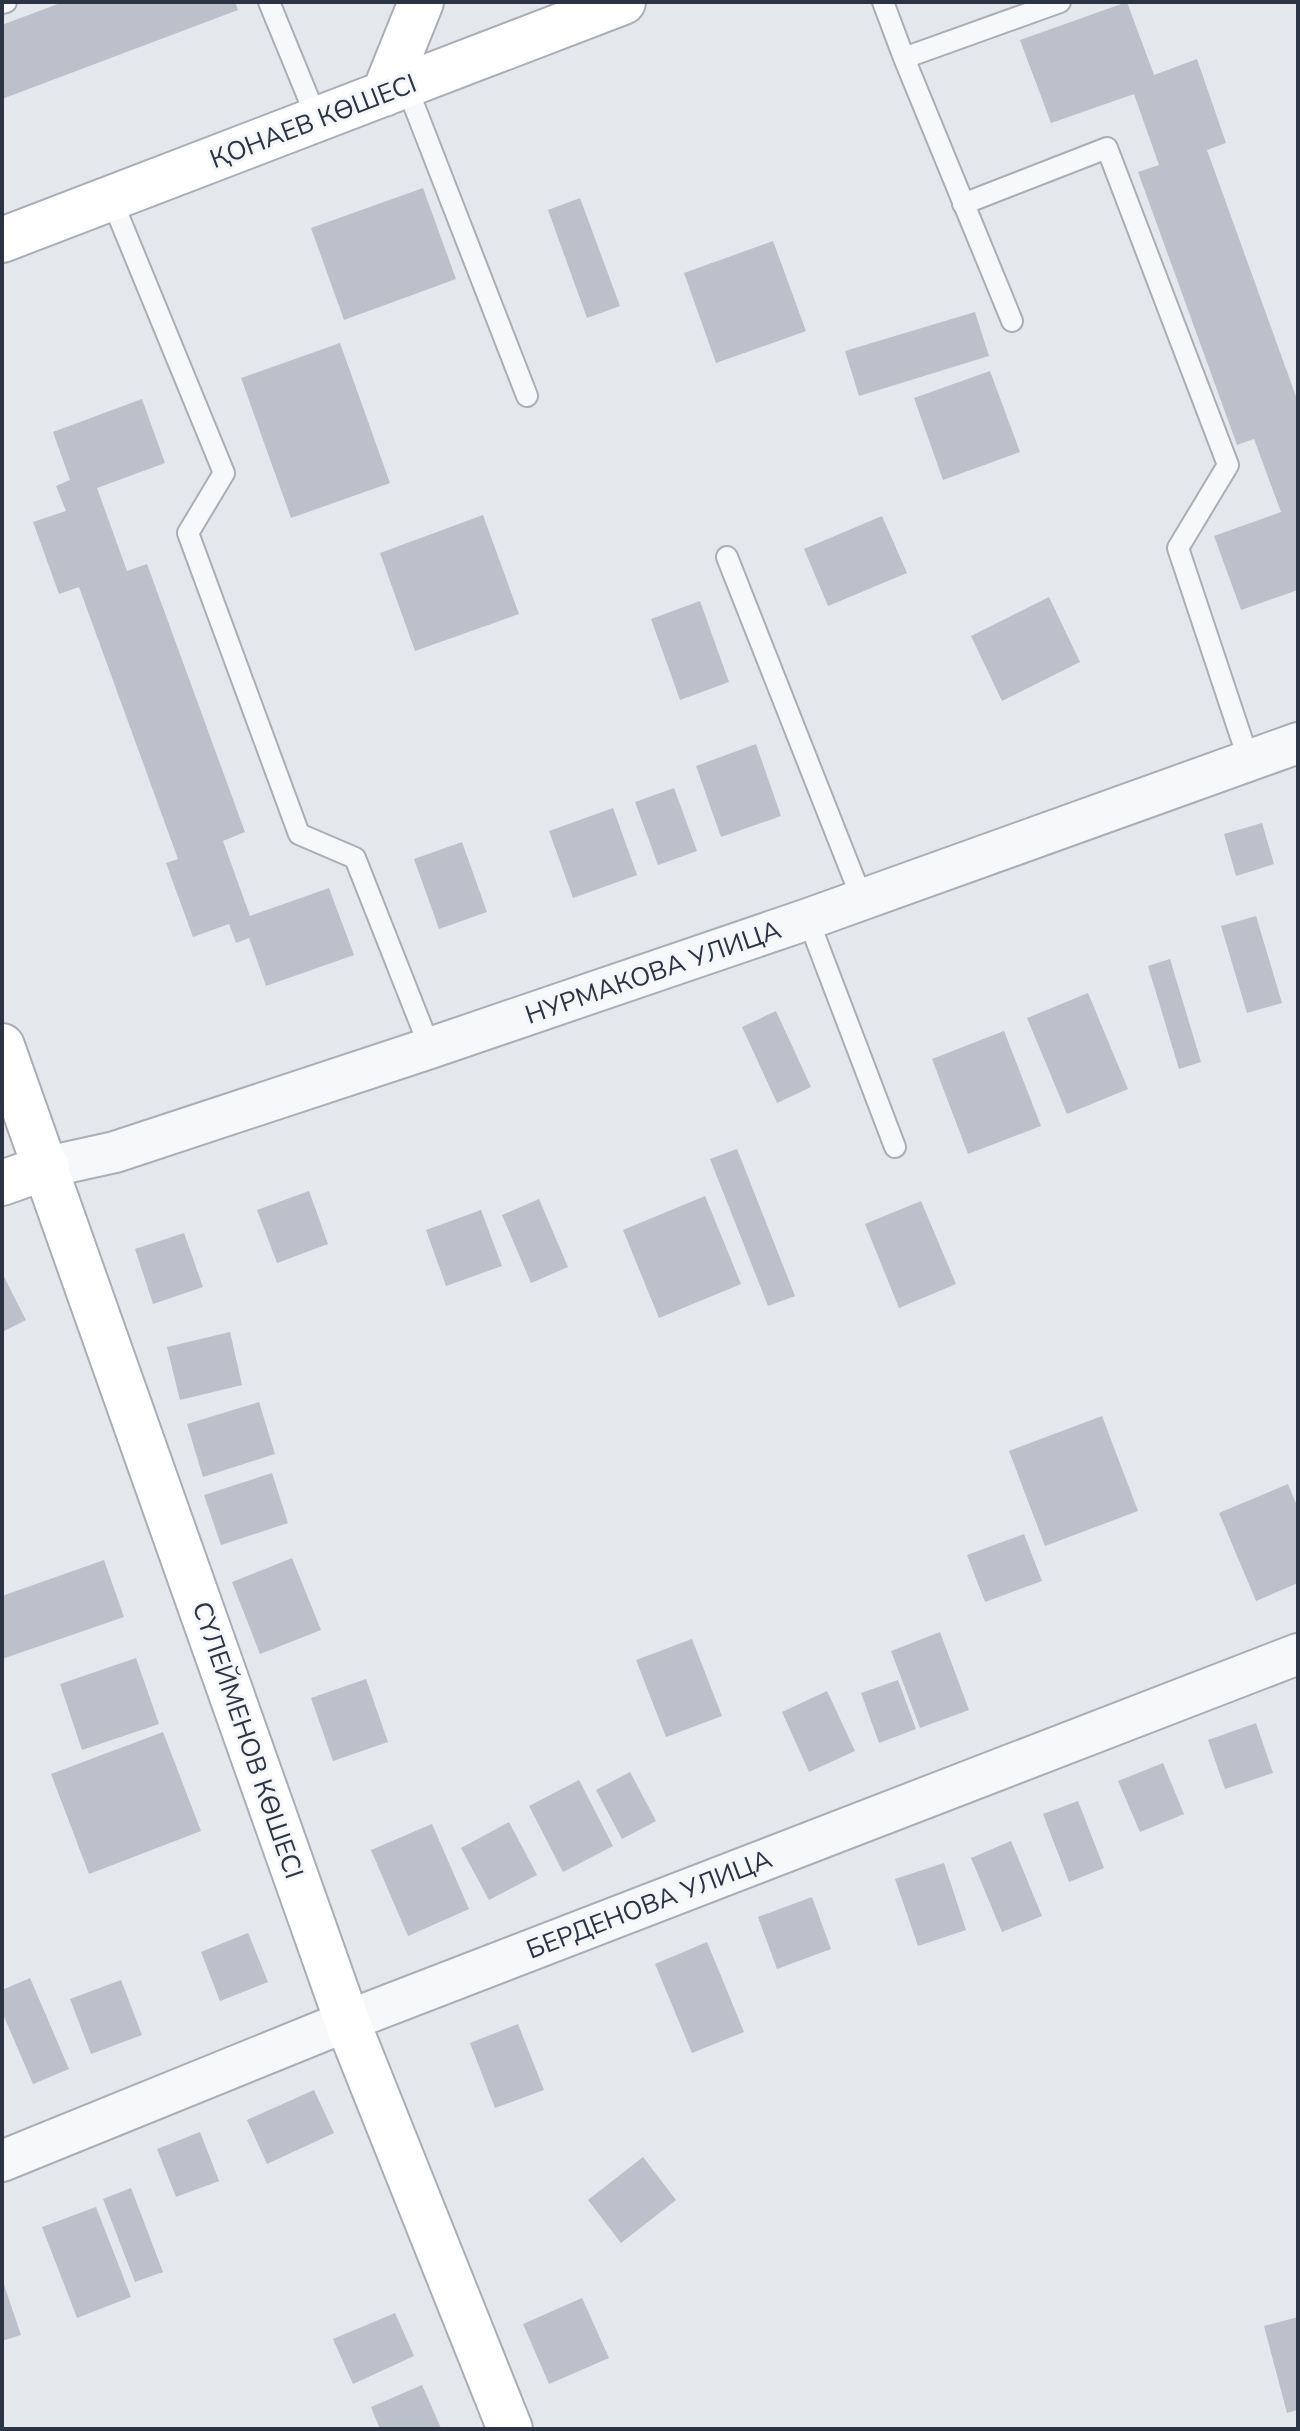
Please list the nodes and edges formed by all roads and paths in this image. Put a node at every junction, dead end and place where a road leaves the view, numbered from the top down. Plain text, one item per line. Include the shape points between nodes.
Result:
1 (269, 2) edge
2 (421, 2) edge
3 (623, 2) edge
4 (883, 2) edge
5 (1060, 2) edge
6 (904, 58) junction
7 (395, 89) junction
8 (317, 119) junction
9 (111, 198) junction
10 (963, 204) junction
11 (2, 240) edge
12 (1012, 321) dead end
13 (527, 396) dead end
14 (727, 557) dead end
15 (1298, 743) edge
16 (1249, 761) junction
17 (862, 899) junction
18 (808, 919) junction
19 (2, 1046) edge
20 (430, 1048) junction
21 (895, 1147) dead end
22 (47, 1167) junction
23 (2, 1183) edge
24 (1298, 1654) edge
25 (347, 2021) junction
26 (2, 2161) edge
27 (510, 2429) edge

1 - 8 lane
2 - 7 main road
3 - 7 main road, ҚОНАЕВ КӨШЕСІ
4 - 6 lane
5 - 6 lane
6 - 10 lane
7 - 8 main road, ҚОНАЕВ КӨШЕСІ
7 - 13 lane
8 - 9 main road, ҚОНАЕВ КӨШЕСІ
9 - 11 main road, ҚОНАЕВ КӨШЕСІ
9 - 20 lane via 224,473 188,533 299,834 355,858
10 - 12 lane
10 - 16 lane via 1107,148 1228,465 1178,548
14 - 17 lane
15 - 16 street, НУРМАКОВА УЛИЦА
16 - 17 street, НУРМАКОВА УЛИЦА
17 - 18 street, НУРМАКОВА УЛИЦА
18 - 20 street, НУРМАКОВА УЛИЦА
18 - 21 lane
19 - 22 main road, СҮЛЕЙМЕНОВ КӨШЕСІ
20 - 22 street, НУРМАКОВА УЛИЦА via 115,1152
22 - 23 main road, НУРМАКОВА УЛИЦА
22 - 25 main road, СҮЛЕЙМЕНОВ КӨШЕСІ
24 - 25 street, БЕРДЕНОВА УЛИЦА
25 - 26 street, БЕРДЕНОВА УЛИЦА
25 - 27 main road, СҮЛЕЙМЕНОВ КӨШЕСІ

